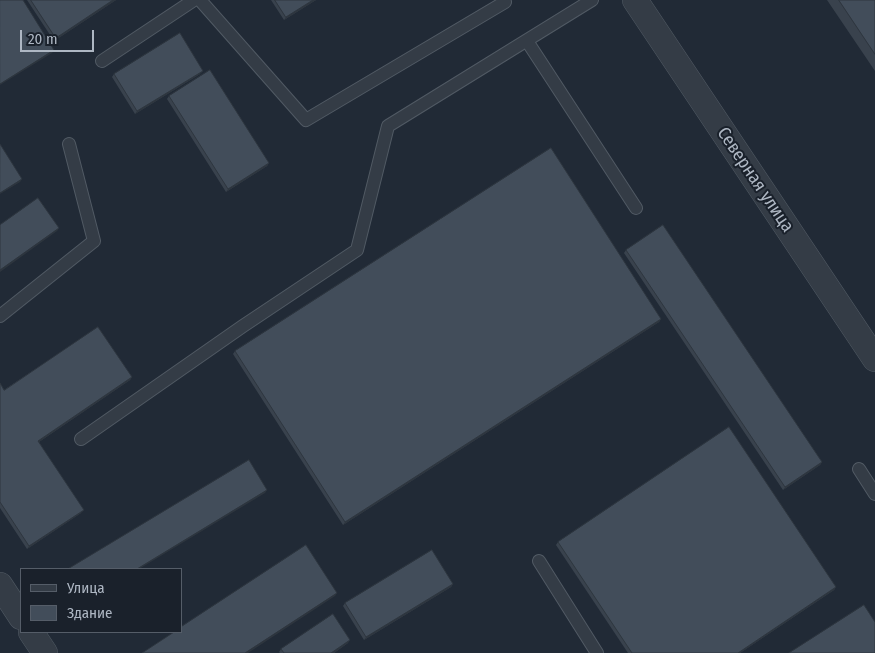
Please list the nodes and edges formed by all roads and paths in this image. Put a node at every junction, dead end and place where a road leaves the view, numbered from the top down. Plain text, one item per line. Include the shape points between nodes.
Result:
1 (194, 0) edge
2 (200, 0) edge
3 (592, 0) edge
4 (635, 0) edge
5 (506, 1) edge
6 (527, 41) junction
7 (102, 62) dead end
8 (69, 144) dead end
9 (636, 208) dead end
10 (0, 316) edge
11 (875, 359) edge
12 (81, 439) dead end
13 (860, 469) dead end
14 (875, 494) edge
15 (539, 561) dead end
16 (0, 585) edge
17 (20, 615) edge
18 (32, 633) edge
19 (45, 653) edge
20 (597, 653) edge

1 - 7 lane
2 - 5 lane via 306,120
3 - 6 lane
4 - 11 street, Северная улица
6 - 9 lane
6 - 12 lane via 388,126 357,250
8 - 10 lane via 94,241
13 - 14 lane
15 - 20 lane
16 - 17 street
18 - 19 street

